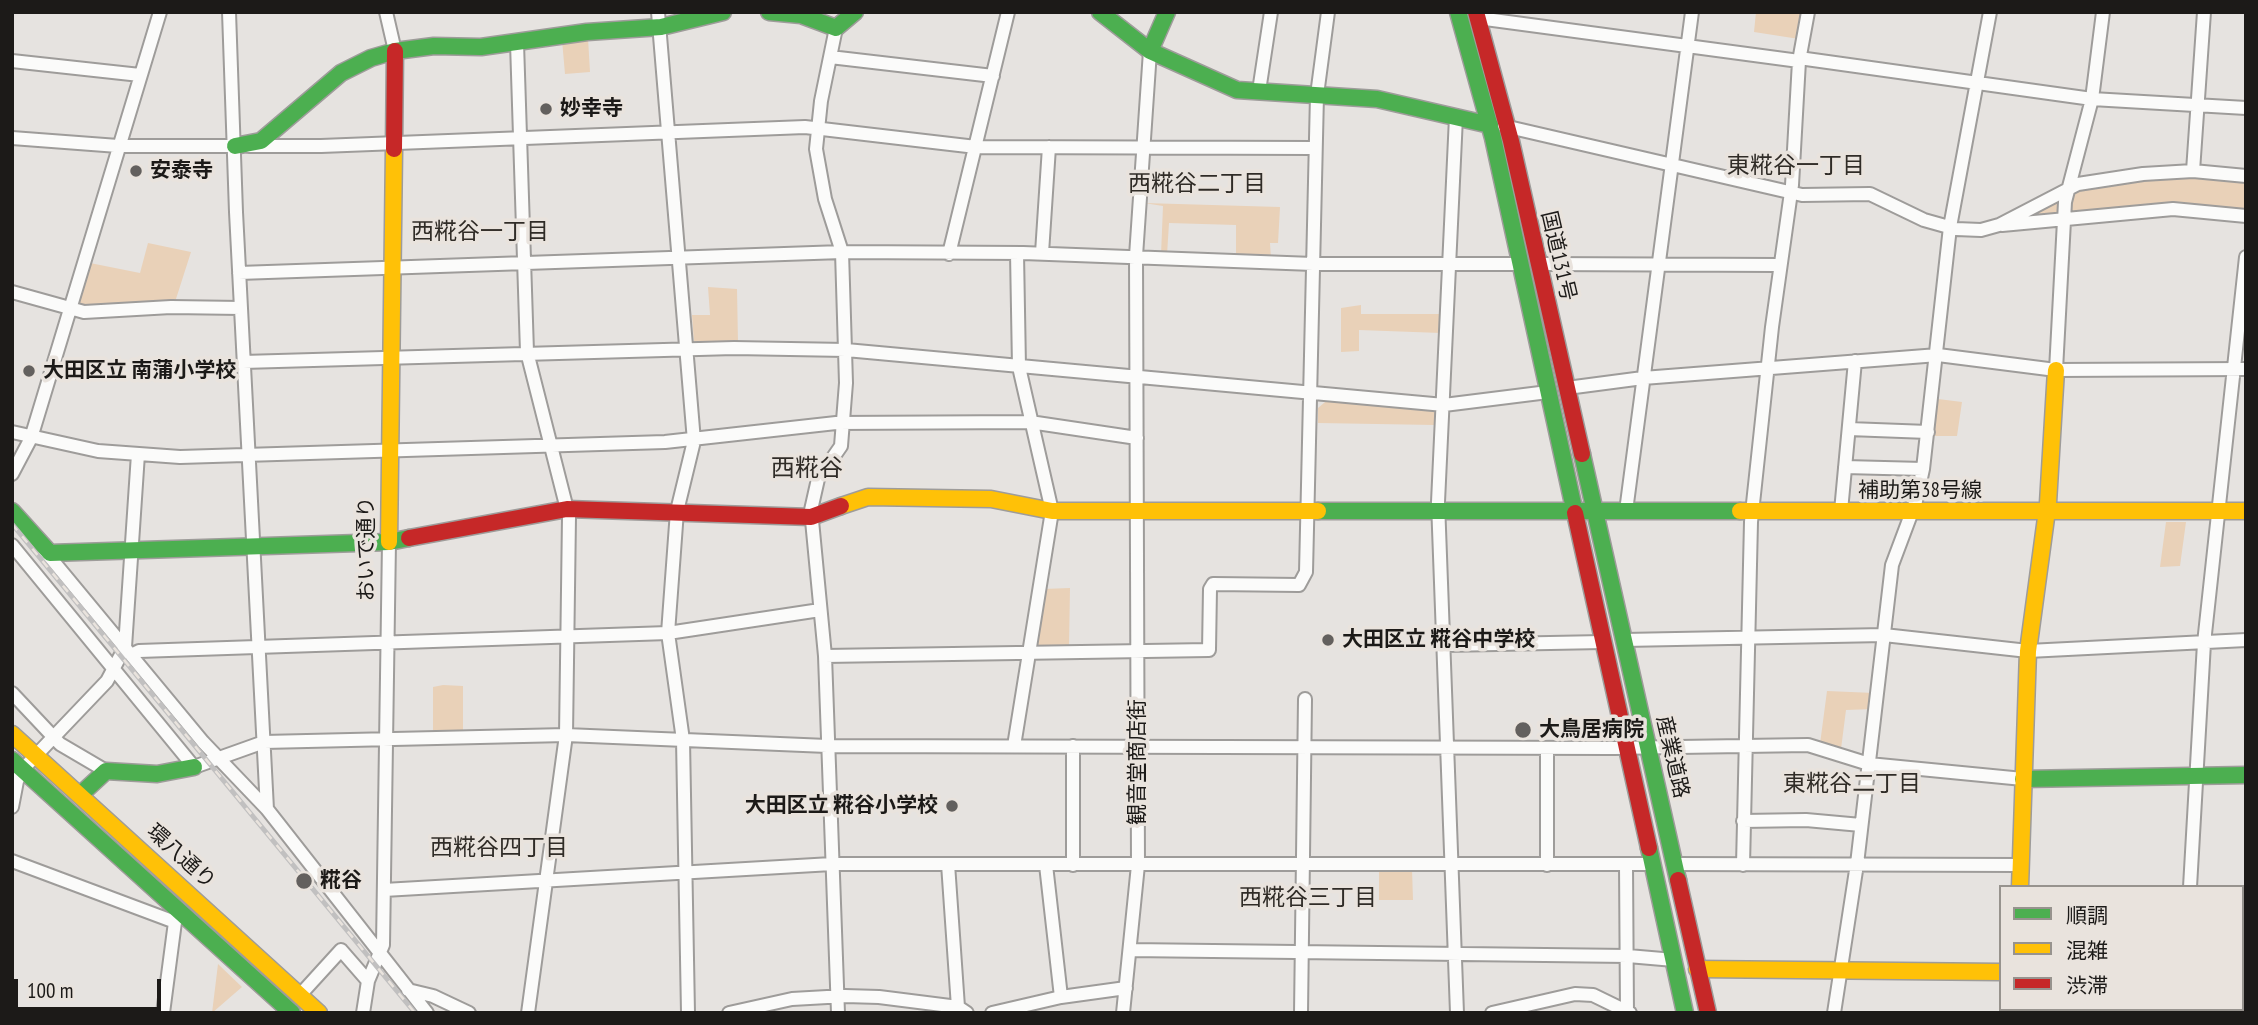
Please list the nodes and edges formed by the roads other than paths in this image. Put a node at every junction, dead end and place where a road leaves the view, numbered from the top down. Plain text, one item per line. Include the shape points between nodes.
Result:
1 (160, 12) edge
2 (229, 12) edge
3 (386, 12) edge
4 (723, 12) edge
5 (769, 12) edge
6 (855, 12) edge
7 (1008, 12) edge
8 (1100, 12) edge
9 (1167, 12) edge
10 (1270, 12) edge
11 (1328, 12) edge
12 (1457, 12) edge
13 (1692, 12) edge
14 (1808, 12) edge
15 (1990, 12) edge
16 (2103, 12) edge
17 (2204, 12) edge
18 (801, 14) edge
19 (1477, 15) edge
20 (659, 20) edge
21 (836, 28) junction
22 (517, 43) junction
23 (1688, 47) junction
24 (395, 51) junction
25 (1150, 51) junction
26 (830, 57) junction
27 (1799, 60) junction
28 (12, 61) edge
29 (140, 75) junction
30 (992, 76) junction
31 (1977, 83) junction
32 (1259, 91) junction
33 (1317, 95) junction
34 (2092, 99) junction
35 (2197, 105) junction
36 (2246, 108) edge
37 (1456, 117) junction
38 (1490, 125) junction
39 (1507, 127) junction
40 (818, 128) junction
41 (670, 133) junction
42 (12, 138) edge
43 (521, 138) junction
44 (394, 143) junction
45 (118, 146) junction
46 (242, 146) junction
47 (976, 147) junction
48 (1048, 147) junction
49 (1143, 147) junction
50 (1315, 148) junction
51 (1671, 165) junction
52 (2193, 172) junction
53 (2246, 176) edge
54 (2069, 188) junction
55 (1790, 193) junction
56 (2246, 216) edge
57 (2063, 219) junction
58 (1999, 225) junction
59 (1950, 227) junction
60 (842, 252) junction
61 (1017, 253) junction
62 (1042, 253) junction
63 (949, 254) junction
64 (1136, 256) junction
65 (2246, 257) edge
66 (680, 258) junction
67 (524, 263) junction
68 (1313, 264) junction
69 (1520, 264) junction
70 (1538, 264) junction
71 (1658, 264) junction
72 (1450, 265) junction
73 (1779, 265) junction
74 (392, 267) junction
75 (239, 273) junction
76 (12, 292) edge
77 (70, 308) junction
78 (241, 308) junction
79 (687, 347) junction
80 (846, 351) junction
81 (527, 352) junction
82 (1938, 355) junction
83 (391, 357) junction
84 (1855, 361) junction
85 (243, 362) junction
86 (1019, 367) junction
87 (1767, 369) junction
88 (2240, 369) edge
89 (2056, 370) junction
90 (1136, 378) junction
91 (1643, 378) junction
92 (1567, 388) junction
93 (1548, 391) junction
94 (1309, 392) junction
95 (1444, 405) junction
96 (1030, 422) junction
97 (843, 423) junction
98 (1849, 429) junction
99 (12, 432) edge
100 (1928, 432) junction
101 (30, 438) junction
102 (1137, 438) junction
103 (694, 441) junction
104 (551, 446) junction
105 (389, 452) junction
106 (138, 454) junction
107 (248, 457) junction
108 (1845, 467) junction
109 (1923, 469) junction
110 (12, 474) edge
111 (567, 509) junction
112 (1573, 510) junction
113 (1595, 510) junction
114 (12, 511) edge
115 (677, 511) junction
116 (1052, 511) junction
117 (1626, 511) junction
118 (1842, 511) junction
119 (2246, 511) edge
120 (1137, 512) junction
121 (1307, 512) junction
122 (1439, 512) junction
123 (1752, 512) junction
124 (1912, 512) junction
125 (2047, 512) junction
126 (2218, 512) junction
127 (811, 517) junction
128 (389, 541) junction
129 (12, 545) edge
130 (253, 546) junction
131 (44, 550) junction
132 (132, 550) junction
133 (820, 610) junction
134 (668, 633) junction
135 (1884, 635) junction
136 (568, 637) junction
137 (1748, 639) junction
138 (1624, 640) junction
139 (2246, 640) edge
140 (1603, 642) junction
141 (2204, 643) junction
142 (387, 644) junction
143 (1444, 645) junction
144 (258, 648) junction
145 (128, 651) junction
146 (1137, 651) junction
147 (2028, 652) junction
148 (1030, 653) junction
149 (825, 656) junction
150 (114, 671) junction
151 (12, 693) edge
152 (1305, 699) dead end
153 (12, 734) edge
154 (566, 734) junction
155 (54, 738) junction
156 (386, 739) junction
157 (683, 740) junction
158 (264, 742) junction
159 (827, 746) junction
160 (1014, 746) junction
161 (1745, 746) junction
162 (1073, 747) junction
163 (1138, 747) junction
164 (1648, 747) junction
165 (1304, 748) junction
166 (1447, 748) junction
167 (1547, 748) junction
168 (1626, 748) junction
169 (37, 757) junction
170 (218, 758) junction
171 (18, 764) edge
172 (1869, 764) junction
173 (194, 767) junction
174 (106, 771) junction
175 (2246, 775) edge
176 (2196, 776) junction
177 (2023, 779) junction
178 (80, 795) junction
179 (12, 807) edge
180 (267, 809) junction
181 (1744, 821) junction
182 (1861, 825) junction
183 (12, 861) edge
184 (832, 864) junction
185 (948, 864) junction
186 (1303, 864) junction
187 (1652, 864) junction
188 (1674, 864) junction
189 (1857, 864) junction
190 (1046, 865) junction
191 (1073, 865) junction
192 (1139, 865) junction
193 (1451, 865) junction
194 (1547, 865) junction
195 (1626, 865) junction
196 (1743, 865) junction
197 (2021, 865) junction
198 (684, 872) junction
199 (546, 880) junction
200 (2020, 885) edge
201 (2190, 885) edge
202 (384, 890) junction
203 (196, 899) junction
204 (180, 917) junction
205 (1130, 950) junction
206 (1303, 953) junction
207 (1455, 955) junction
208 (381, 956) junction
209 (1627, 956) junction
210 (1674, 960) junction
211 (1697, 969) junction
212 (1840, 972) junction
213 (1999, 972) edge
214 (368, 981) junction
215 (1126, 988) junction
216 (408, 990) junction
217 (300, 995) junction
218 (1061, 997) junction
219 (838, 998) junction
220 (1536, 1007) edge
221 (962, 1010) edge
222 (1628, 1012) edge
223 (163, 1013) edge
224 (292, 1013) edge
225 (319, 1013) edge
226 (363, 1013) edge
227 (427, 1013) edge
228 (468, 1013) edge
229 (528, 1013) edge
230 (688, 1013) edge
231 (729, 1013) edge
232 (838, 1013) edge
233 (992, 1013) edge
234 (1123, 1013) edge
235 (1301, 1013) edge
236 (1457, 1013) edge
237 (1492, 1013) edge
238 (1685, 1013) edge
239 (1707, 1013) edge
240 (1834, 1013) edge

1 - 29 street
2 - 46 street
3 - 24 street
4 - 20 main road
5 - 18 main road
6 - 21 main road
7 - 30 street
8 - 25 main road
9 - 25 main road
10 - 32 street
11 - 33 street
12 - 38 main road, 国道131号
13 - 23 street
14 - 27 street
15 - 31 street
16 - 34 street
17 - 35 street
18 - 21 main road
19 - 23 street
19 - 39 main road, 国道131号
20 - 22 main road
20 - 41 street
21 - 26 street
22 - 24 main road
22 - 43 street
23 - 27 street
23 - 51 street
24 - 44 main road, おいで通り
24 - 46 main road via 341,73 261,141
25 - 32 main road via 1237,90
25 - 49 street, 観音堂商店街
26 - 30 street
26 - 40 street
27 - 31 street
27 - 55 street
28 - 29 street
29 - 45 street
30 - 47 street
31 - 34 street
31 - 59 street
32 - 33 main road
33 - 37 main road via 1377,99
33 - 50 street
34 - 35 street
34 - 54 street
35 - 36 street
35 - 52 street
37 - 38 main road
37 - 72 street
38 - 39 street
38 - 69 main road, 国道131号
39 - 51 street
39 - 70 main road, 国道131号
40 - 41 street
40 - 47 street
40 - 60 street via 820,174
41 - 43 street
41 - 66 street
42 - 45 street
43 - 44 street
43 - 67 street
44 - 46 street
44 - 74 main road, おいで通り
45 - 46 street
45 - 77 street
46 - 75 street
47 - 48 street
47 - 63 street
48 - 49 street
48 - 62 street
49 - 50 street
49 - 64 street, 観音堂商店街
50 - 68 street
51 - 55 street
51 - 71 street
52 - 53 street
52 - 54 street via 2144,174
54 - 57 street
54 - 58 street
55 - 59 street via 1870,194
55 - 73 street
56 - 57 street via 2173,209
57 - 58 street
57 - 89 street
58 - 59 street via 1981,230
59 - 82 street
60 - 63 street
60 - 66 street
60 - 80 street
61 - 62 street
61 - 63 street
61 - 86 street
62 - 64 street
64 - 68 street
64 - 90 street, 観音堂商店街
65 - 88 street
66 - 67 street
66 - 79 street
67 - 74 street
67 - 81 street
68 - 72 street
68 - 94 street
69 - 72 street
69 - 93 main road, 国道131号
70 - 71 street
70 - 92 main road, 国道131号
71 - 73 street
71 - 91 street
72 - 95 street
73 - 87 street
74 - 75 street
74 - 83 main road, おいで通り
75 - 78 street
76 - 77 street
77 - 78 street via 111,313 171,307
77 - 101 street
78 - 85 street
79 - 80 street
79 - 81 street
79 - 103 street
80 - 86 street
80 - 97 street
81 - 83 street
81 - 104 street
82 - 84 street
82 - 89 street
82 - 100 street
83 - 85 street
83 - 105 main road, おいで通り
84 - 87 street
84 - 98 street
85 - 107 street
86 - 90 street
86 - 96 street
87 - 91 street
87 - 123 street
88 - 89 street
88 - 126 street
89 - 125 main road
90 - 94 street
90 - 102 street, 観音堂商店街
91 - 92 street
91 - 117 street
92 - 113 main road, 国道131号
93 - 95 street
93 - 112 main road, 国道131号
94 - 95 street
94 - 121 street
95 - 122 street
96 - 97 street
96 - 102 street
96 - 116 street
97 - 103 street
97 - 127 street via 841,446 818,479
98 - 100 street
98 - 108 street
99 - 101 street
100 - 109 street
101 - 106 street
101 - 110 street
102 - 120 street, 観音堂商店街
103 - 104 street
103 - 115 street
104 - 105 street
104 - 111 street
105 - 107 street
105 - 128 main road, おいで通り
106 - 107 street
106 - 132 street
107 - 130 street
108 - 109 street
108 - 118 street
109 - 124 street
111 - 115 main road
111 - 128 main road
111 - 136 street
112 - 113 main road, 補助第38号線
112 - 122 main road, 補助第38号線
112 - 140 main road, 産業道路
113 - 117 main road, 補助第38号線
113 - 138 main road, 産業道路
114 - 131 main road
115 - 127 main road
115 - 134 street
116 - 120 main road, 補助第38号線
116 - 127 main road, 補助第38号線 via 991,499 868,497
116 - 148 street
117 - 123 main road, 補助第38号線
118 - 123 main road, 補助第38号線
118 - 124 main road, 補助第38号線
119 - 126 main road, 補助第38号線
120 - 121 main road, 補助第38号線
120 - 146 street, 観音堂商店街
121 - 122 main road, 補助第38号線
121 - 146 street via 1306,572 1298,585 1213,584 1209,650
122 - 143 street
123 - 137 street
124 - 125 main road, 補助第38号線
124 - 135 street via 1892,565
125 - 126 main road, 補助第38号線
125 - 147 main road
126 - 141 street
127 - 133 street
128 - 130 main road
128 - 142 street, おいで通り
129 - 150 street
130 - 132 main road
130 - 144 street
131 - 132 main road
131 - 145 street
132 - 145 street
133 - 134 street
133 - 149 street
134 - 136 street
134 - 157 street
135 - 137 street
135 - 147 street
135 - 172 street
136 - 142 street
136 - 154 street
137 - 138 street
137 - 161 street
138 - 164 main road, 産業道路
139 - 141 street
140 - 143 street
140 - 168 main road, 産業道路
141 - 147 street
141 - 176 street
142 - 144 street
142 - 156 street, おいで通り
143 - 166 street
144 - 145 street
144 - 158 street
145 - 150 street
145 - 170 street
146 - 148 street
146 - 163 street, 観音堂商店街
147 - 177 main road
148 - 149 street
148 - 160 street
149 - 159 street
150 - 155 street
150 - 173 street
151 - 155 street
152 - 165 street
153 - 169 main road, 環八通り
154 - 156 street
154 - 157 street
154 - 199 street
155 - 169 street
155 - 174 street
156 - 158 street
156 - 202 street, おいで通り
157 - 159 street
157 - 198 street
158 - 170 street
158 - 180 street
159 - 160 street
159 - 184 street
160 - 162 street
161 - 164 street
161 - 172 street via 1808,745
161 - 181 street
162 - 163 street
162 - 191 street
163 - 165 street
163 - 192 street, 観音堂商店街
164 - 168 street
164 - 188 main road, 産業道路
165 - 166 street
165 - 186 street
166 - 167 street
166 - 193 street
167 - 168 street
167 - 194 street
168 - 187 main road, 産業道路
169 - 171 street
169 - 178 main road, 環八通り
170 - 173 street
170 - 180 street
171 - 179 street
171 - 204 main road, 環八通り
172 - 177 street
172 - 182 street
173 - 174 main road via 157,774
174 - 178 main road
175 - 176 main road
176 - 177 main road
176 - 201 street
177 - 197 main road
178 - 203 main road, 環八通り
180 - 208 street
181 - 182 street
181 - 196 street
182 - 189 street
183 - 204 street
184 - 185 street
184 - 198 street
184 - 219 street
185 - 190 street
185 - 221 street
186 - 192 street
186 - 193 street
186 - 206 street
187 - 195 street
187 - 210 main road, 産業道路
188 - 196 street
188 - 211 main road, 産業道路
189 - 196 street
189 - 197 street
189 - 212 street
190 - 191 street
190 - 218 street
191 - 192 street
192 - 205 street, 観音堂商店街
193 - 194 street
193 - 207 street
194 - 195 street
195 - 209 street
197 - 200 main road
198 - 199 street
198 - 230 street
199 - 202 street
199 - 229 street
202 - 208 street, おいで通り
203 - 204 street
203 - 217 main road, 環八通り
204 - 223 street
204 - 224 main road, 環八通り
205 - 206 street
205 - 215 street, 観音堂商店街
206 - 207 street
206 - 235 street
207 - 209 street
207 - 236 street
208 - 214 street
208 - 216 street
209 - 210 street
209 - 222 street
210 - 238 main road, 産業道路
211 - 212 main road
211 - 239 main road, 産業道路
212 - 213 main road
212 - 240 street
214 - 217 street via 341,950
214 - 226 street
215 - 218 street
215 - 234 street, 観音堂商店街
216 - 227 street
216 - 228 street via 418,990
217 - 225 main road, 環八通り
218 - 233 street
219 - 221 street via 879,997
219 - 231 street via 792,999
219 - 232 street
220 - 222 street via 1593,995
220 - 237 street

